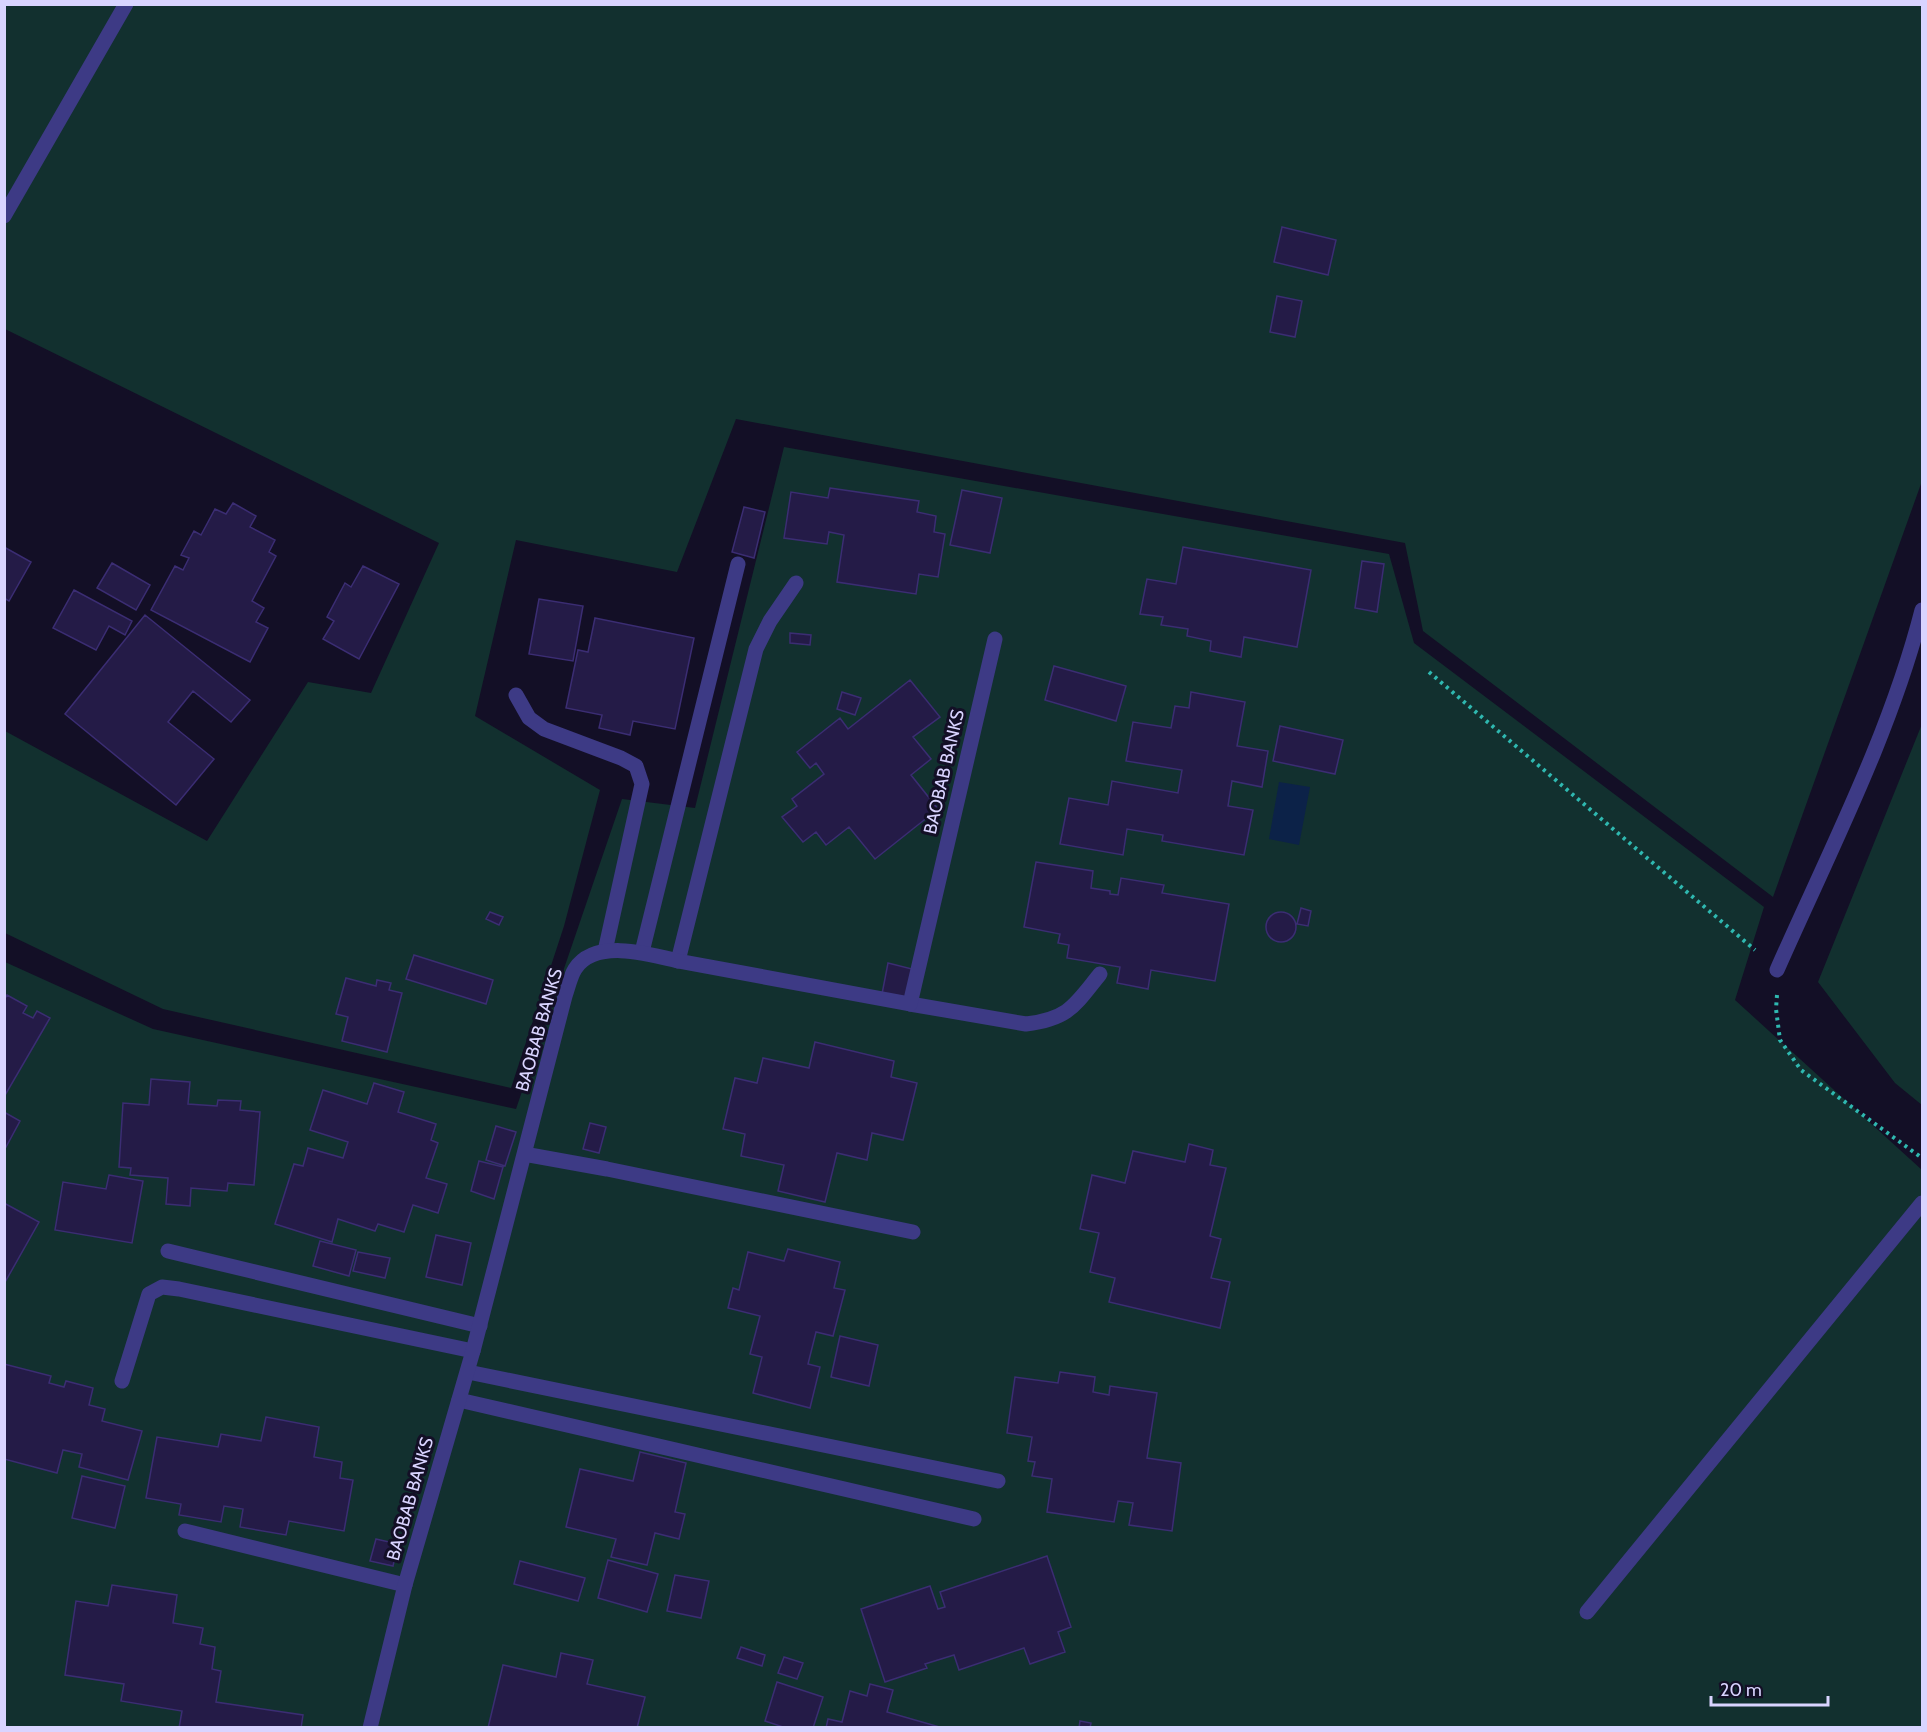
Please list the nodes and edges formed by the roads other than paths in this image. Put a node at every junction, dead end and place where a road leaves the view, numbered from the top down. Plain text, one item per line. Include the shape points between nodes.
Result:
1 (126, 4) edge
2 (4, 216) edge
3 (738, 564) dead end
4 (796, 583) dead end
5 (1923, 610) edge
6 (995, 639) dead end
7 (516, 695) dead end
8 (605, 951) junction
9 (642, 952) junction
10 (678, 961) junction
11 (1777, 970) road end
12 (1100, 974) dead end
13 (910, 1004) junction
14 (524, 1154) junction
15 (1923, 1203) edge
16 (914, 1232) dead end
17 (168, 1251) dead end
18 (480, 1326) junction
19 (473, 1351) junction
20 (468, 1372) junction
21 (122, 1381) dead end
22 (459, 1400) junction
23 (998, 1481) dead end
24 (974, 1519) dead end
25 (184, 1531) dead end
26 (405, 1585) junction
27 (1587, 1612) dead end
28 (369, 1728) edge

1 - 2 street
3 - 9 street
4 - 10 street via 756,649
5 - 11 street via 1882,735
6 - 13 street, BAOBAB BANKS
7 - 8 street via 529,718 544,729 636,766 642,784
8 - 9 street
8 - 14 street, BAOBAB BANKS via 588,957 575,969
9 - 10 street
10 - 13 street
12 - 13 street via 1074,1006 1045,1022 1026,1024
14 - 16 street
14 - 18 street, BAOBAB BANKS
15 - 27 street
17 - 18 street
18 - 19 street, BAOBAB BANKS
19 - 20 street, BAOBAB BANKS
19 - 21 street via 162,1287 149,1294
20 - 22 street, BAOBAB BANKS
20 - 23 street
22 - 24 street
22 - 26 street, BAOBAB BANKS
25 - 26 street
26 - 28 street, BAOBAB BANKS

